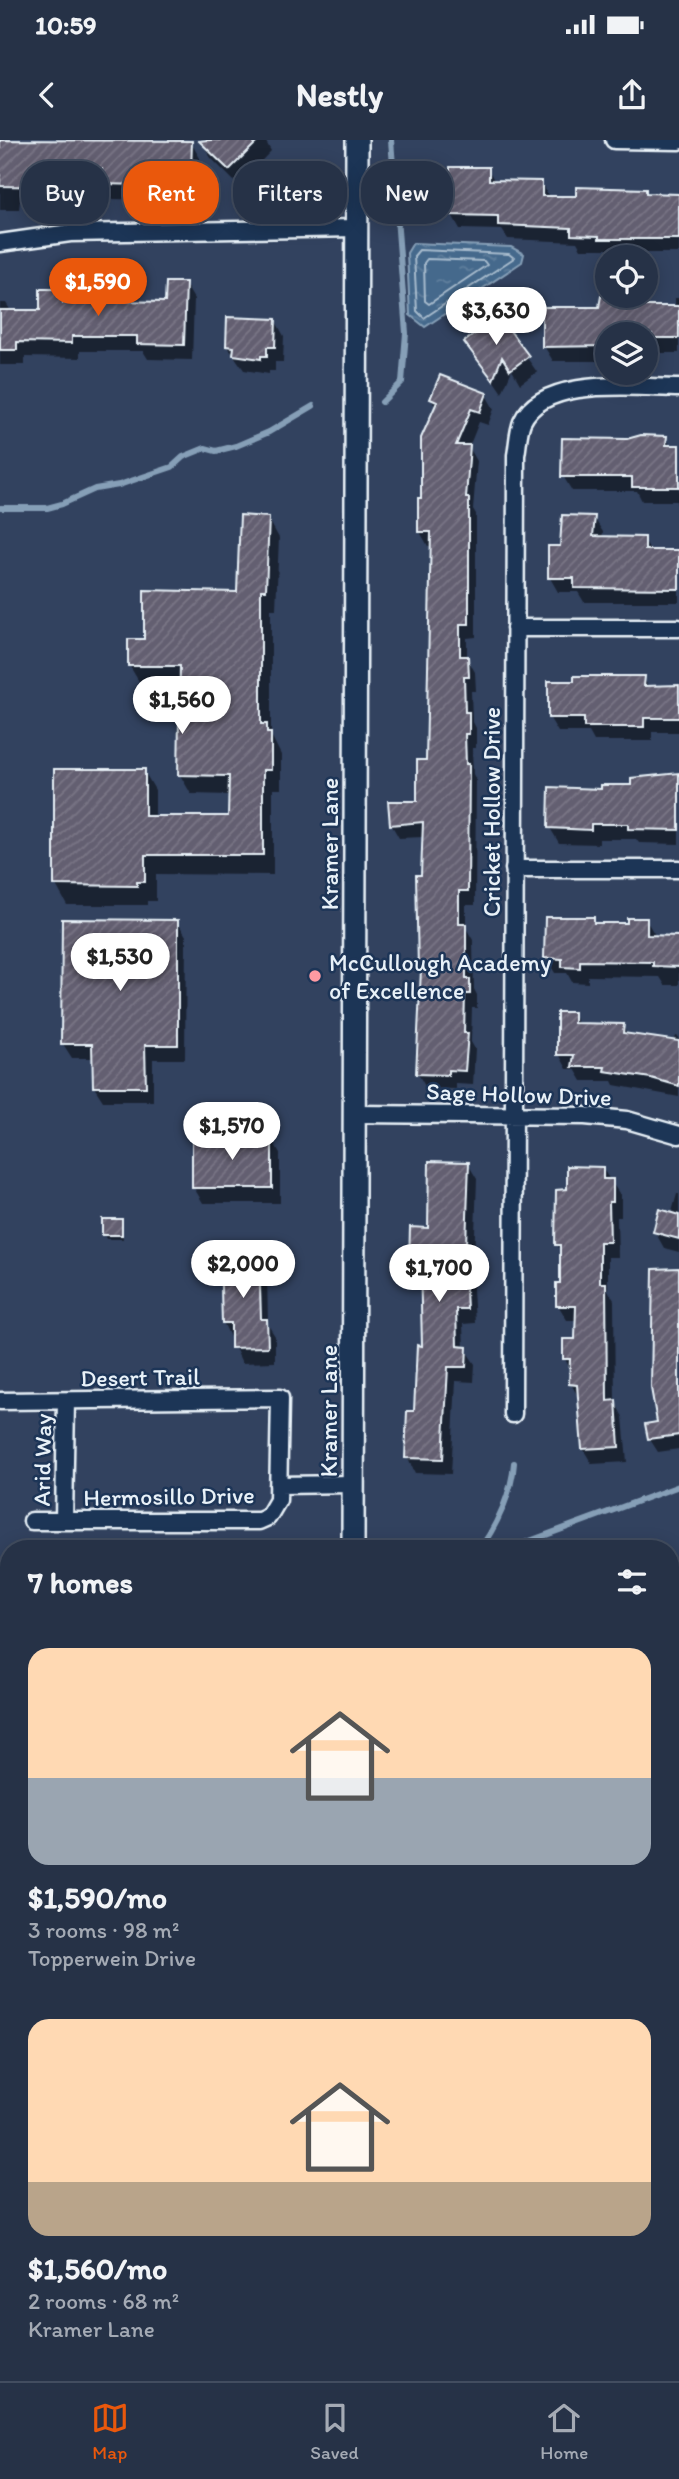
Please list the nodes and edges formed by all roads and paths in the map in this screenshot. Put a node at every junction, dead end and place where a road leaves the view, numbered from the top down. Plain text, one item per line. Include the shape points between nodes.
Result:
1 (357, 140) edge
2 (614, 140) edge
3 (679, 141) edge
4 (357, 228) junction
5 (0, 243) edge
6 (679, 388) edge
7 (514, 628) junction
8 (679, 628) edge
9 (514, 869) junction
10 (679, 869) edge
11 (355, 1114) junction
12 (514, 1115) junction
13 (679, 1135) edge
14 (280, 1398) joint
15 (0, 1401) edge
16 (66, 1401) junction
17 (513, 1414) dead end
18 (354, 1484) junction
19 (278, 1485) junction
20 (32, 1521) dead end
21 (64, 1521) junction
22 (353, 1540) edge

1 - 4 street, Kramer Lane
2 - 3 street
4 - 5 street via 70,233
4 - 11 street, Kramer Lane
6 - 7 street, Cricket Hollow Drive via 581,388 557,393 538,403 522,422 516,455
7 - 8 street
7 - 9 street, Cricket Hollow Drive
9 - 10 street
9 - 12 street, Cricket Hollow Drive
11 - 12 street, Sage Hollow Drive
11 - 18 street, Kramer Lane
12 - 13 street, Sage Hollow Drive via 627,1120
12 - 17 street, Cricket Hollow Drive
14 - 16 street, Desert Trail
14 - 19 street, Hermosillo Drive
15 - 16 street, Desert Trail
16 - 21 street, Arid Way
18 - 19 street
18 - 22 street, Kramer Lane
19 - 21 street, Hermosillo Drive via 274,1509 259,1521
20 - 21 street, Hermosillo Drive

